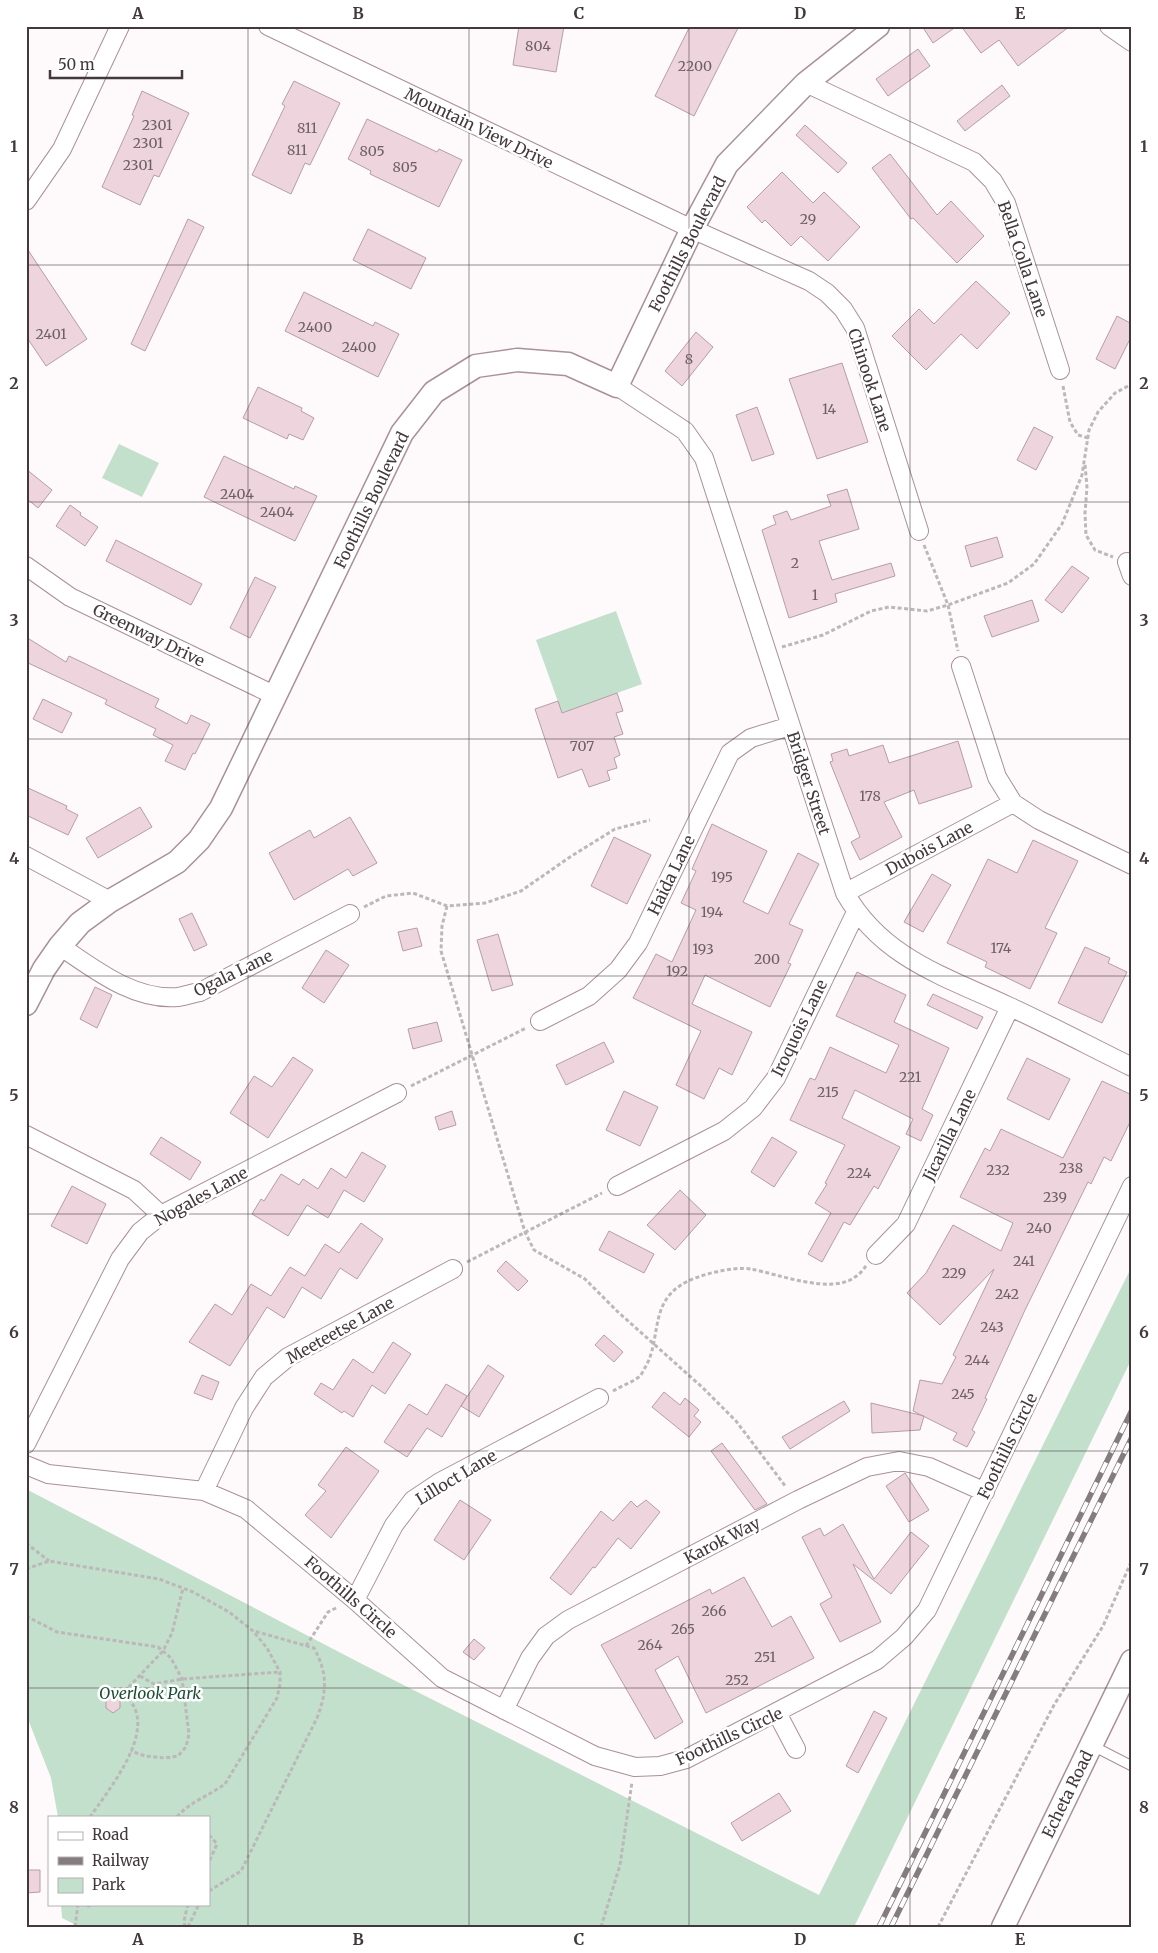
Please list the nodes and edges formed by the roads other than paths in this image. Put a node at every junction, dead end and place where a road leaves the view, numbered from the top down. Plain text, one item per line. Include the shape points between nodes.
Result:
1 (120, 26) edge
2 (268, 26) edge
3 (878, 26) edge
4 (1109, 26) edge
5 (1132, 42) edge
6 (806, 83) junction
7 (26, 201) edge
8 (692, 228) junction
9 (1060, 370) road end
10 (617, 386) junction
11 (919, 531) road end
12 (26, 566) edge
13 (961, 666) road end
14 (276, 696) junction
15 (790, 726) junction
16 (1014, 803) junction
17 (26, 856) edge
18 (1132, 865) edge
19 (845, 893) junction
20 (110, 900) junction
21 (856, 912) junction
22 (350, 914) road end
23 (60, 946) junction
24 (26, 1004) edge
25 (1010, 1007) junction
26 (540, 1021) road end
27 (1132, 1067) edge
28 (397, 1093) road end
29 (26, 1136) edge
30 (617, 1186) road end
31 (1132, 1186) edge
32 (161, 1216) junction
33 (876, 1255) road end
34 (453, 1269) road end
35 (599, 1398) road end
36 (26, 1444) edge
37 (26, 1466) edge
38 (204, 1491) junction
39 (984, 1492) junction
40 (355, 1600) junction
41 (1132, 1662) edge
42 (504, 1710) junction
43 (777, 1713) junction
44 (1091, 1745) junction
45 (796, 1749) dead end
46 (1132, 1766) edge
47 (1003, 1927) edge

1 - 7 street via 62,149
2 - 8 street, Mountain View Drive
3 - 6 street, Foothills Boulevard
4 - 5 street
6 - 8 street, Foothills Boulevard via 727,164
6 - 9 street, Bella Colla Lane via 974,162 993,180 1006,204
8 - 10 street, Foothills Boulevard
8 - 11 street, Chinook Lane via 809,281 843,309 855,328
10 - 14 street, Foothills Boulevard via 568,364 517,360 476,366 434,392 402,433
10 - 15 street, Bridger Street via 685,431 704,458
12 - 14 street, Greenway Drive via 70,597
13 - 16 street via 997,777
14 - 20 street, Foothills Boulevard via 221,808 199,840 176,862
15 - 19 street, Bridger Street
15 - 26 street, Haida Lane via 751,738 730,753 638,943 618,970 589,996
16 - 18 street via 1039,820
16 - 19 street, Dubois Lane
17 - 20 street
19 - 21 street, Bridger Street
20 - 23 street, Foothills Boulevard via 80,923
21 - 25 street, Bridger Street via 882,940 919,965
21 - 30 street, Iroquois Lane via 776,1078 753,1108 724,1131
22 - 23 street, Ogala Lane via 200,992 177,997 149,994 117,983
23 - 24 street, Foothills Boulevard
25 - 27 street, Bridger Street
25 - 33 street, Jicarilla Lane via 906,1224
28 - 32 street, Nogales Lane
29 - 32 street via 134,1190
31 - 39 street, Foothills Circle
32 - 36 street, Nogales Lane via 140,1232 120,1259
34 - 38 street, Meeteetse Lane via 288,1357 264,1377 244,1408
35 - 40 street, Lilloct Lane via 440,1482 413,1500 394,1525
37 - 38 street, Foothills Circle via 48,1474
38 - 40 street, Foothills Circle via 246,1509
39 - 42 street, Karok Way via 929,1467 900,1461 867,1466 568,1620 546,1636 530,1658
39 - 43 street, Foothills Circle via 927,1610 904,1637 877,1660
40 - 42 street, Foothills Circle via 442,1678
41 - 44 street, Echeta Road
42 - 43 street, Foothills Circle via 595,1756 635,1767 660,1766 686,1759
43 - 45 street
44 - 46 lane
44 - 47 street, Echeta Road

